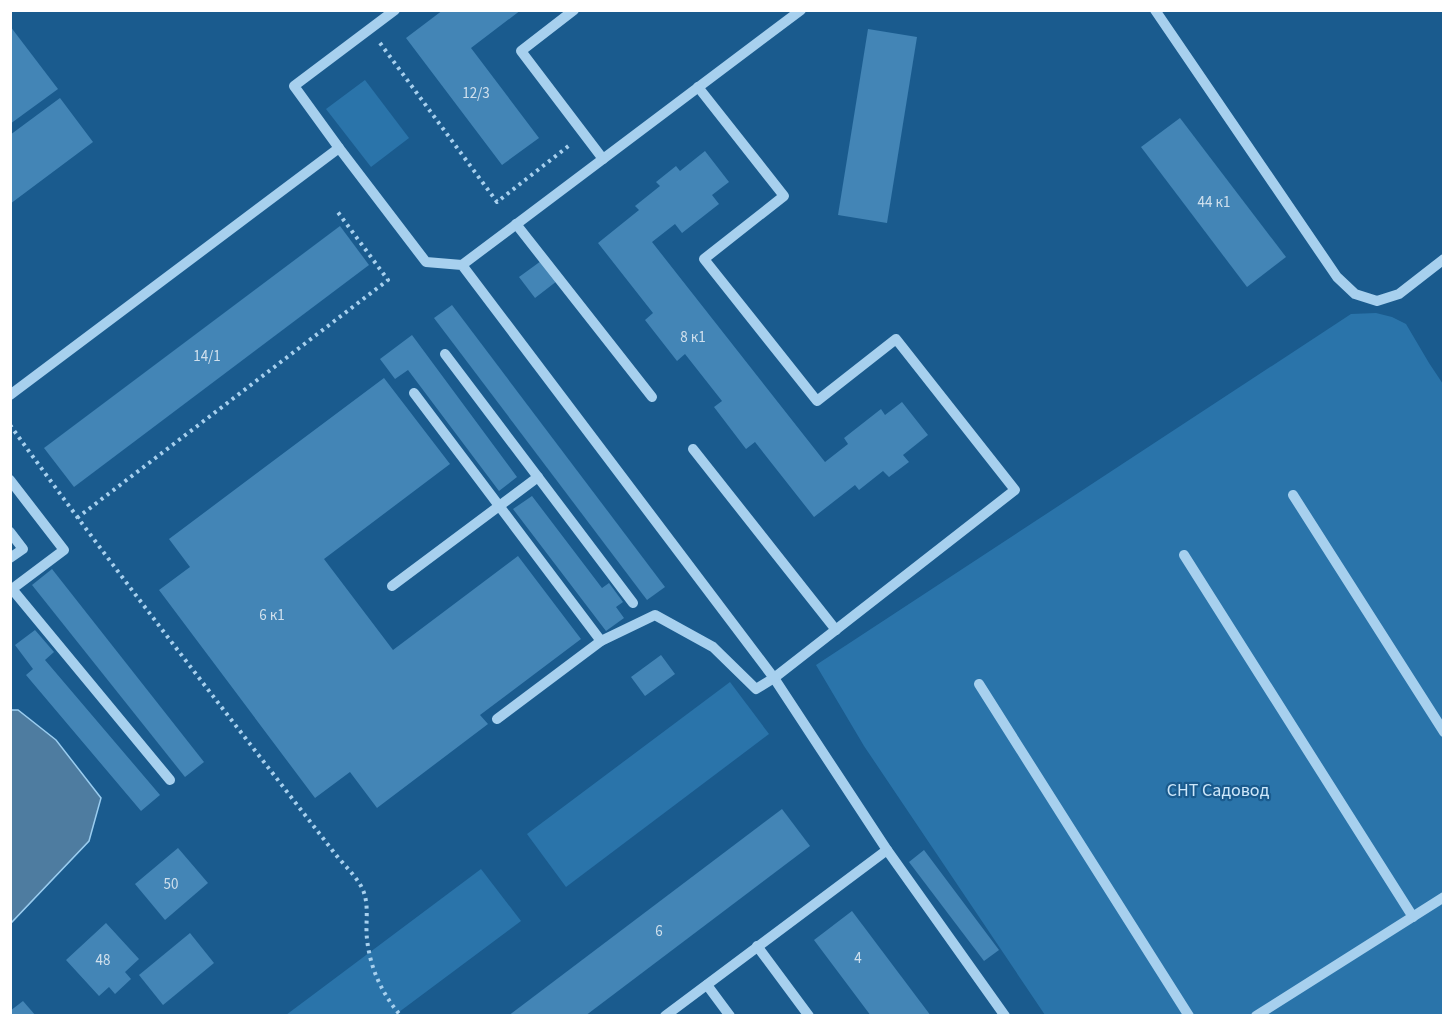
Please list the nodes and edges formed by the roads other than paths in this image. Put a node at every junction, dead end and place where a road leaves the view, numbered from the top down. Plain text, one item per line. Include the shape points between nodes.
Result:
1 (395, 10) edge
2 (574, 10) edge
3 (1155, 10) edge
4 (797, 12) edge
5 (698, 87) junction
6 (339, 148) junction
7 (603, 159) junction
8 (516, 225) junction
9 (1443, 259) edge
10 (462, 265) junction
11 (445, 354) dead end
12 (414, 393) dead end
13 (10, 395) edge
14 (652, 397) dead end
15 (693, 449) dead end
16 (538, 477) junction
17 (10, 480) edge
18 (1293, 495) dead end
19 (499, 506) junction
20 (10, 532) edge
21 (1184, 555) dead end
22 (10, 558) edge
23 (392, 586) dead end
24 (633, 603) dead end
25 (836, 630) junction
26 (601, 641) junction
27 (774, 678) junction
28 (979, 684) dead end
29 (497, 719) dead end
30 (1443, 732) edge
31 (170, 780) dead end
32 (887, 850) junction
33 (1443, 897) edge
34 (1413, 917) junction
35 (757, 946) junction
36 (706, 985) junction
37 (665, 1016) edge
38 (730, 1016) edge
39 (809, 1016) edge
40 (1005, 1016) edge
41 (1189, 1016) edge
42 (1256, 1016) edge

1 - 6 street via 294,86
2 - 7 street via 521,51
3 - 9 street via 1337,277 1354,294 1377,301 1399,294
4 - 5 street
5 - 7 street
5 - 25 street via 784,196 704,259 711,268 817,401 896,339 1015,490
6 - 10 street via 426,262
6 - 13 street
7 - 8 street
8 - 10 street
8 - 14 street
10 - 27 street
11 - 16 street
12 - 19 street
15 - 25 street
16 - 19 street
16 - 24 street
17 - 31 street via 64,550 12,590
18 - 30 street
19 - 23 street
19 - 26 street
20 - 22 street via 23,549
21 - 34 street
25 - 27 street
26 - 27 street via 655,615 713,647 756,690
26 - 29 street
27 - 32 street
28 - 41 street
32 - 35 street
32 - 40 street
33 - 34 street
34 - 42 street
35 - 36 street
35 - 39 street
36 - 37 street
36 - 38 street

